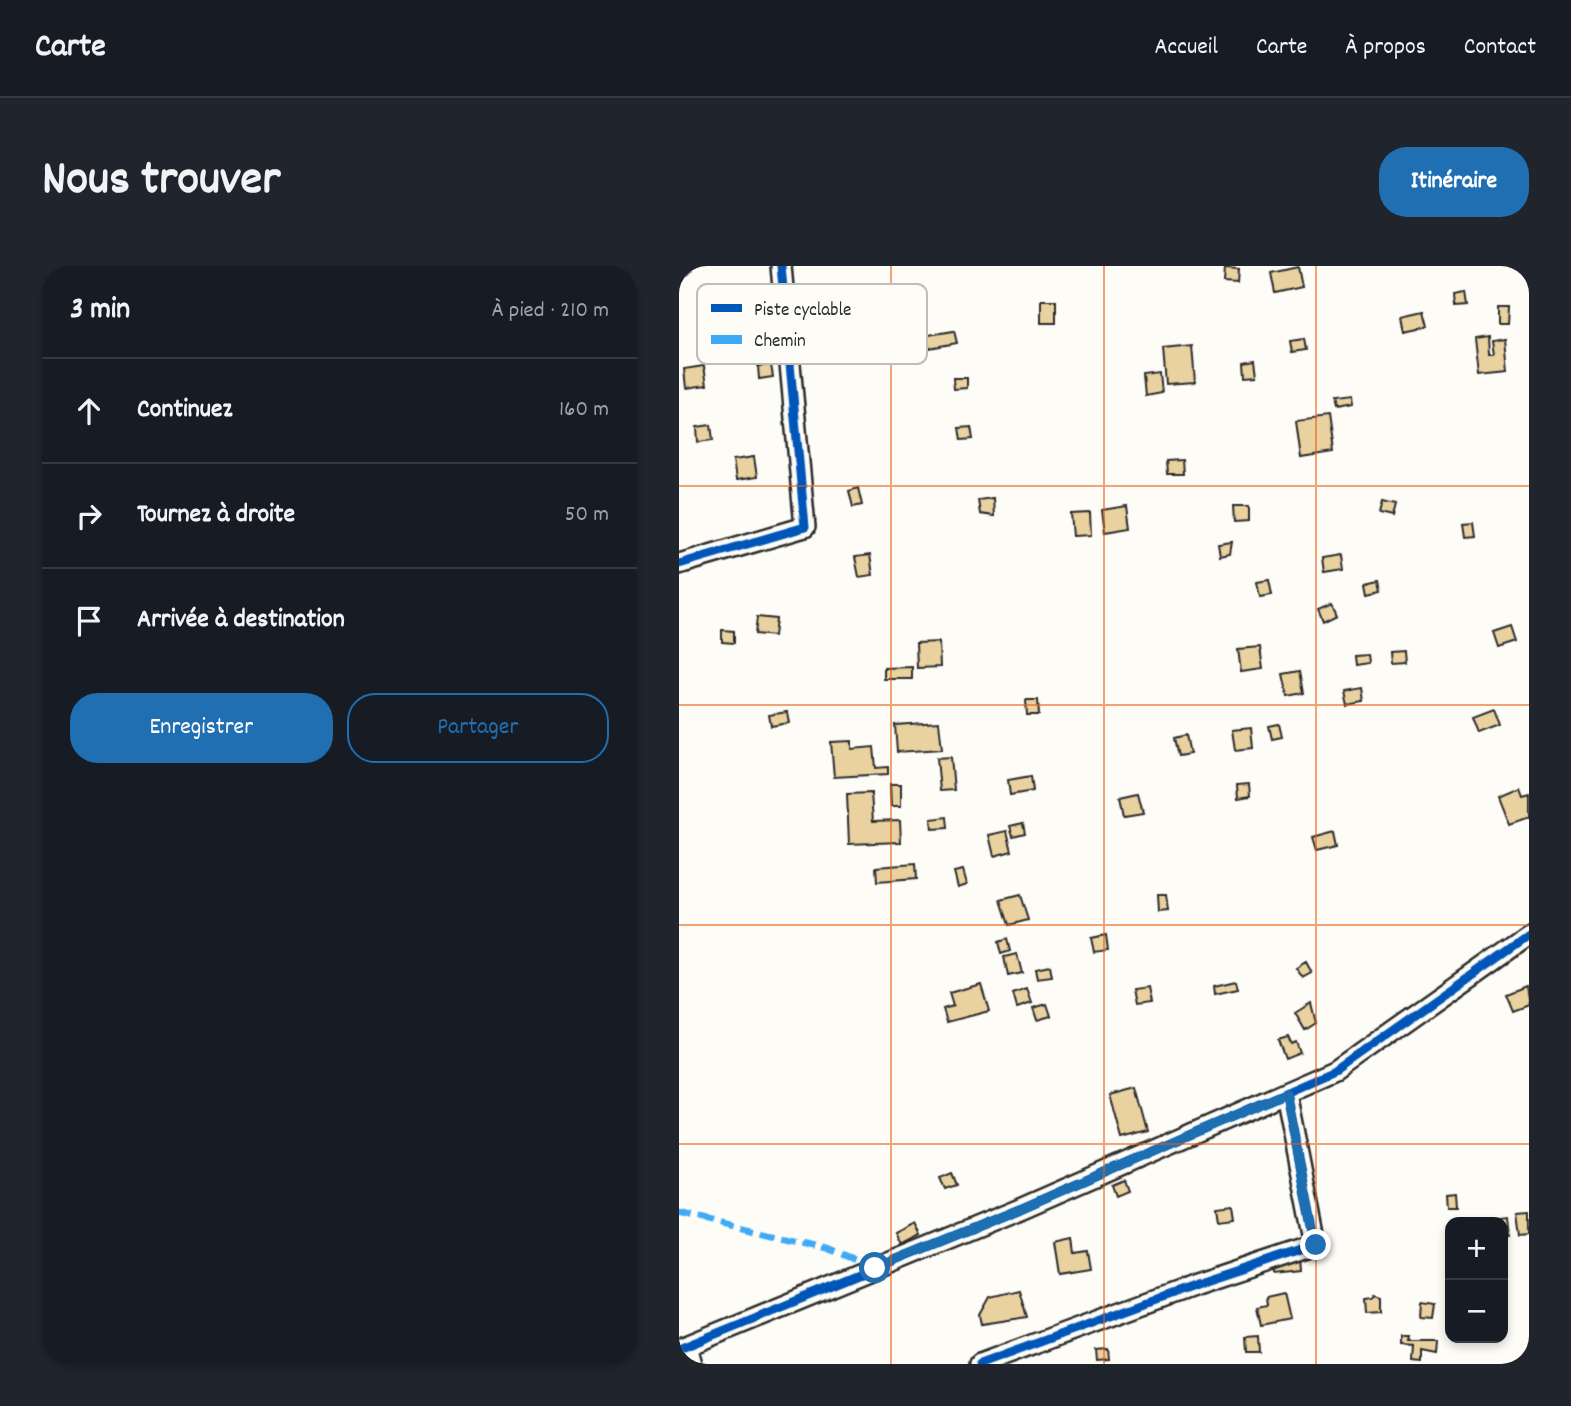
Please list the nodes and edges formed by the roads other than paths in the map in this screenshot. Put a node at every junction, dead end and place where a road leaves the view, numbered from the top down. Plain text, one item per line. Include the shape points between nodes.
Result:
1 (781, 266) edge
2 (783, 284) edge
3 (790, 364) edge
4 (679, 564) edge
5 (1529, 933) edge
6 (1286, 1093) junction
7 (685, 1353) edge
8 (980, 1364) edge

1 - 2 street
3 - 4 street via 805,527
5 - 6 street via 1335,1072
6 - 7 street
6 - 8 street via 1316,1245

